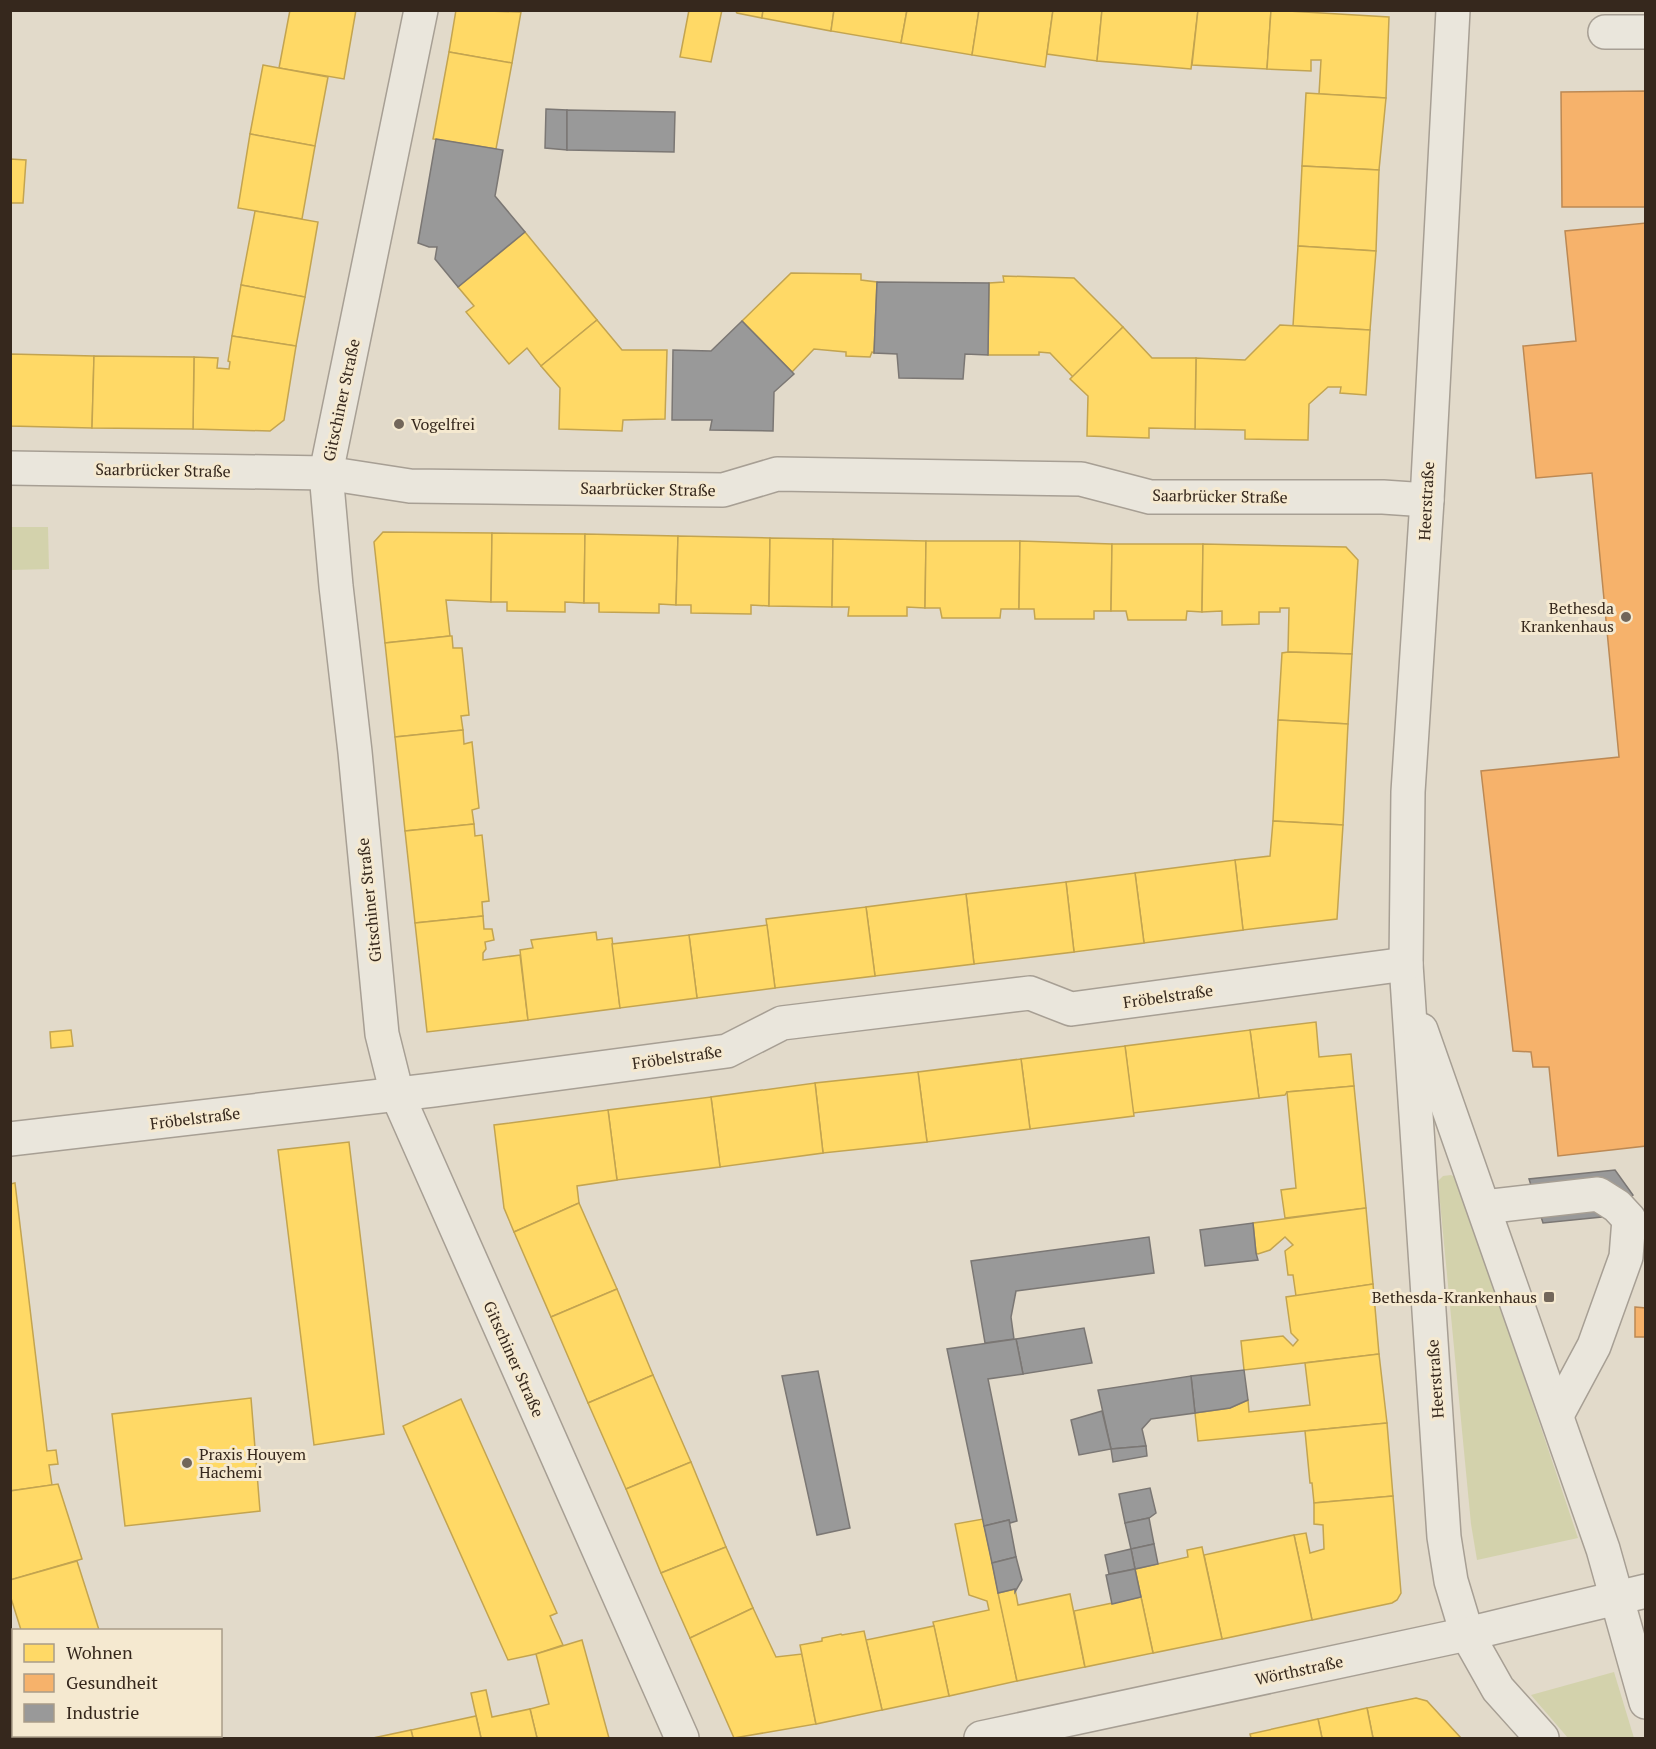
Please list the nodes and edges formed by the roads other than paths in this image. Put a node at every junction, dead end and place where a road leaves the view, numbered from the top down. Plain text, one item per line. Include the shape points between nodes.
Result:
1 (421, 10) edge
2 (1453, 10) edge
3 (1605, 32) dead end
4 (1646, 32) edge
5 (10, 468) edge
6 (326, 472) junction
7 (1426, 500) junction
8 (1407, 978) junction
9 (397, 1094) junction
10 (10, 1139) edge
11 (1484, 1207) junction
12 (1557, 1415) junction
13 (1631, 1595) edge
14 (1467, 1634) junction
15 (1646, 1702) edge
16 (1101, 1726) edge
17 (682, 1738) edge
18 (981, 1738) edge
19 (1542, 1738) edge

1 - 6 street, Gitschiner Straße
2 - 7 street, Heerstraße
3 - 4 street
5 - 6 street, Saarbrücker Straße
6 - 7 street, Saarbrücker Straße via 410,486 723,490 777,474 1081,479 1150,497
6 - 9 street, Gitschiner Straße via 382,1034
7 - 8 street, Heerstraße via 1408,792
8 - 9 street, Fröbelstraße via 1071,1009 1030,993 782,1023 727,1051
8 - 11 street, Heerstraße
8 - 14 street, Heerstraße via 1444,1537 1451,1581
9 - 10 street, Fröbelstraße
9 - 17 street, Gitschiner Straße
11 - 12 street, Heerstraße
11 - 12 street via 1598,1194 1629,1219 1626,1257 1594,1346
12 - 13 street, Heerstraße via 1603,1549
13 - 14 street, Wörthstraße
13 - 15 street, Heerstraße
14 - 16 street, Wörthstraße
14 - 19 street, Heerstraße via 1498,1689
16 - 18 street, Wörthstraße

